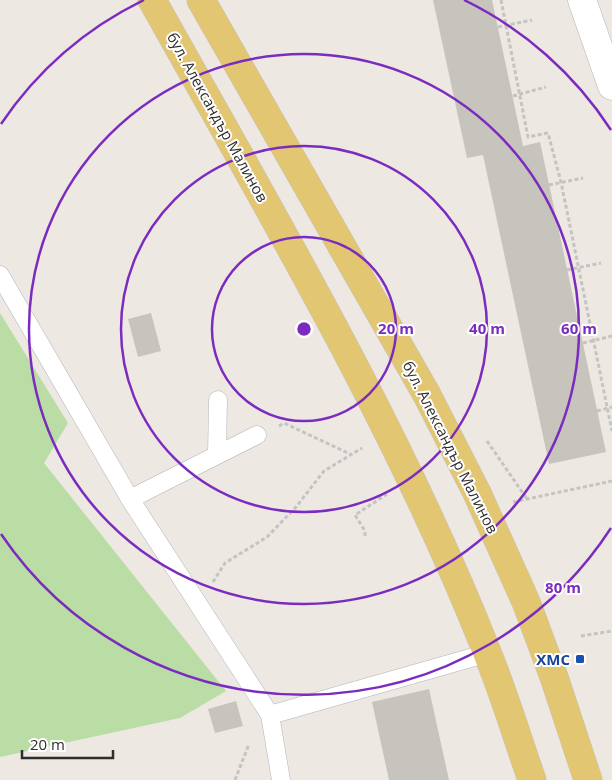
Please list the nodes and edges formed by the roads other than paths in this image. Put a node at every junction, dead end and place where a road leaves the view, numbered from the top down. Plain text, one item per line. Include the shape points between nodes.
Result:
1 (152, 0) edge
2 (201, 0) edge
3 (582, 0) edge
4 (612, 86) edge
5 (0, 275) edge
6 (218, 400) dead end
7 (257, 435) road end
8 (217, 455) junction
9 (130, 498) junction
10 (488, 653) junction
11 (270, 715) junction
12 (281, 780) edge
13 (532, 780) edge
14 (588, 780) edge

1 - 10 main road, бул. Александър Малинов via 289,244 380,416 434,528
2 - 14 main road, бул. Александър Малинов via 427,395 477,493 530,612
3 - 4 street
5 - 9 lane
6 - 8 lane
7 - 8 lane
8 - 9 lane
9 - 11 lane
10 - 11 lane
10 - 13 main road, бул. Александър Малинов
11 - 12 lane

